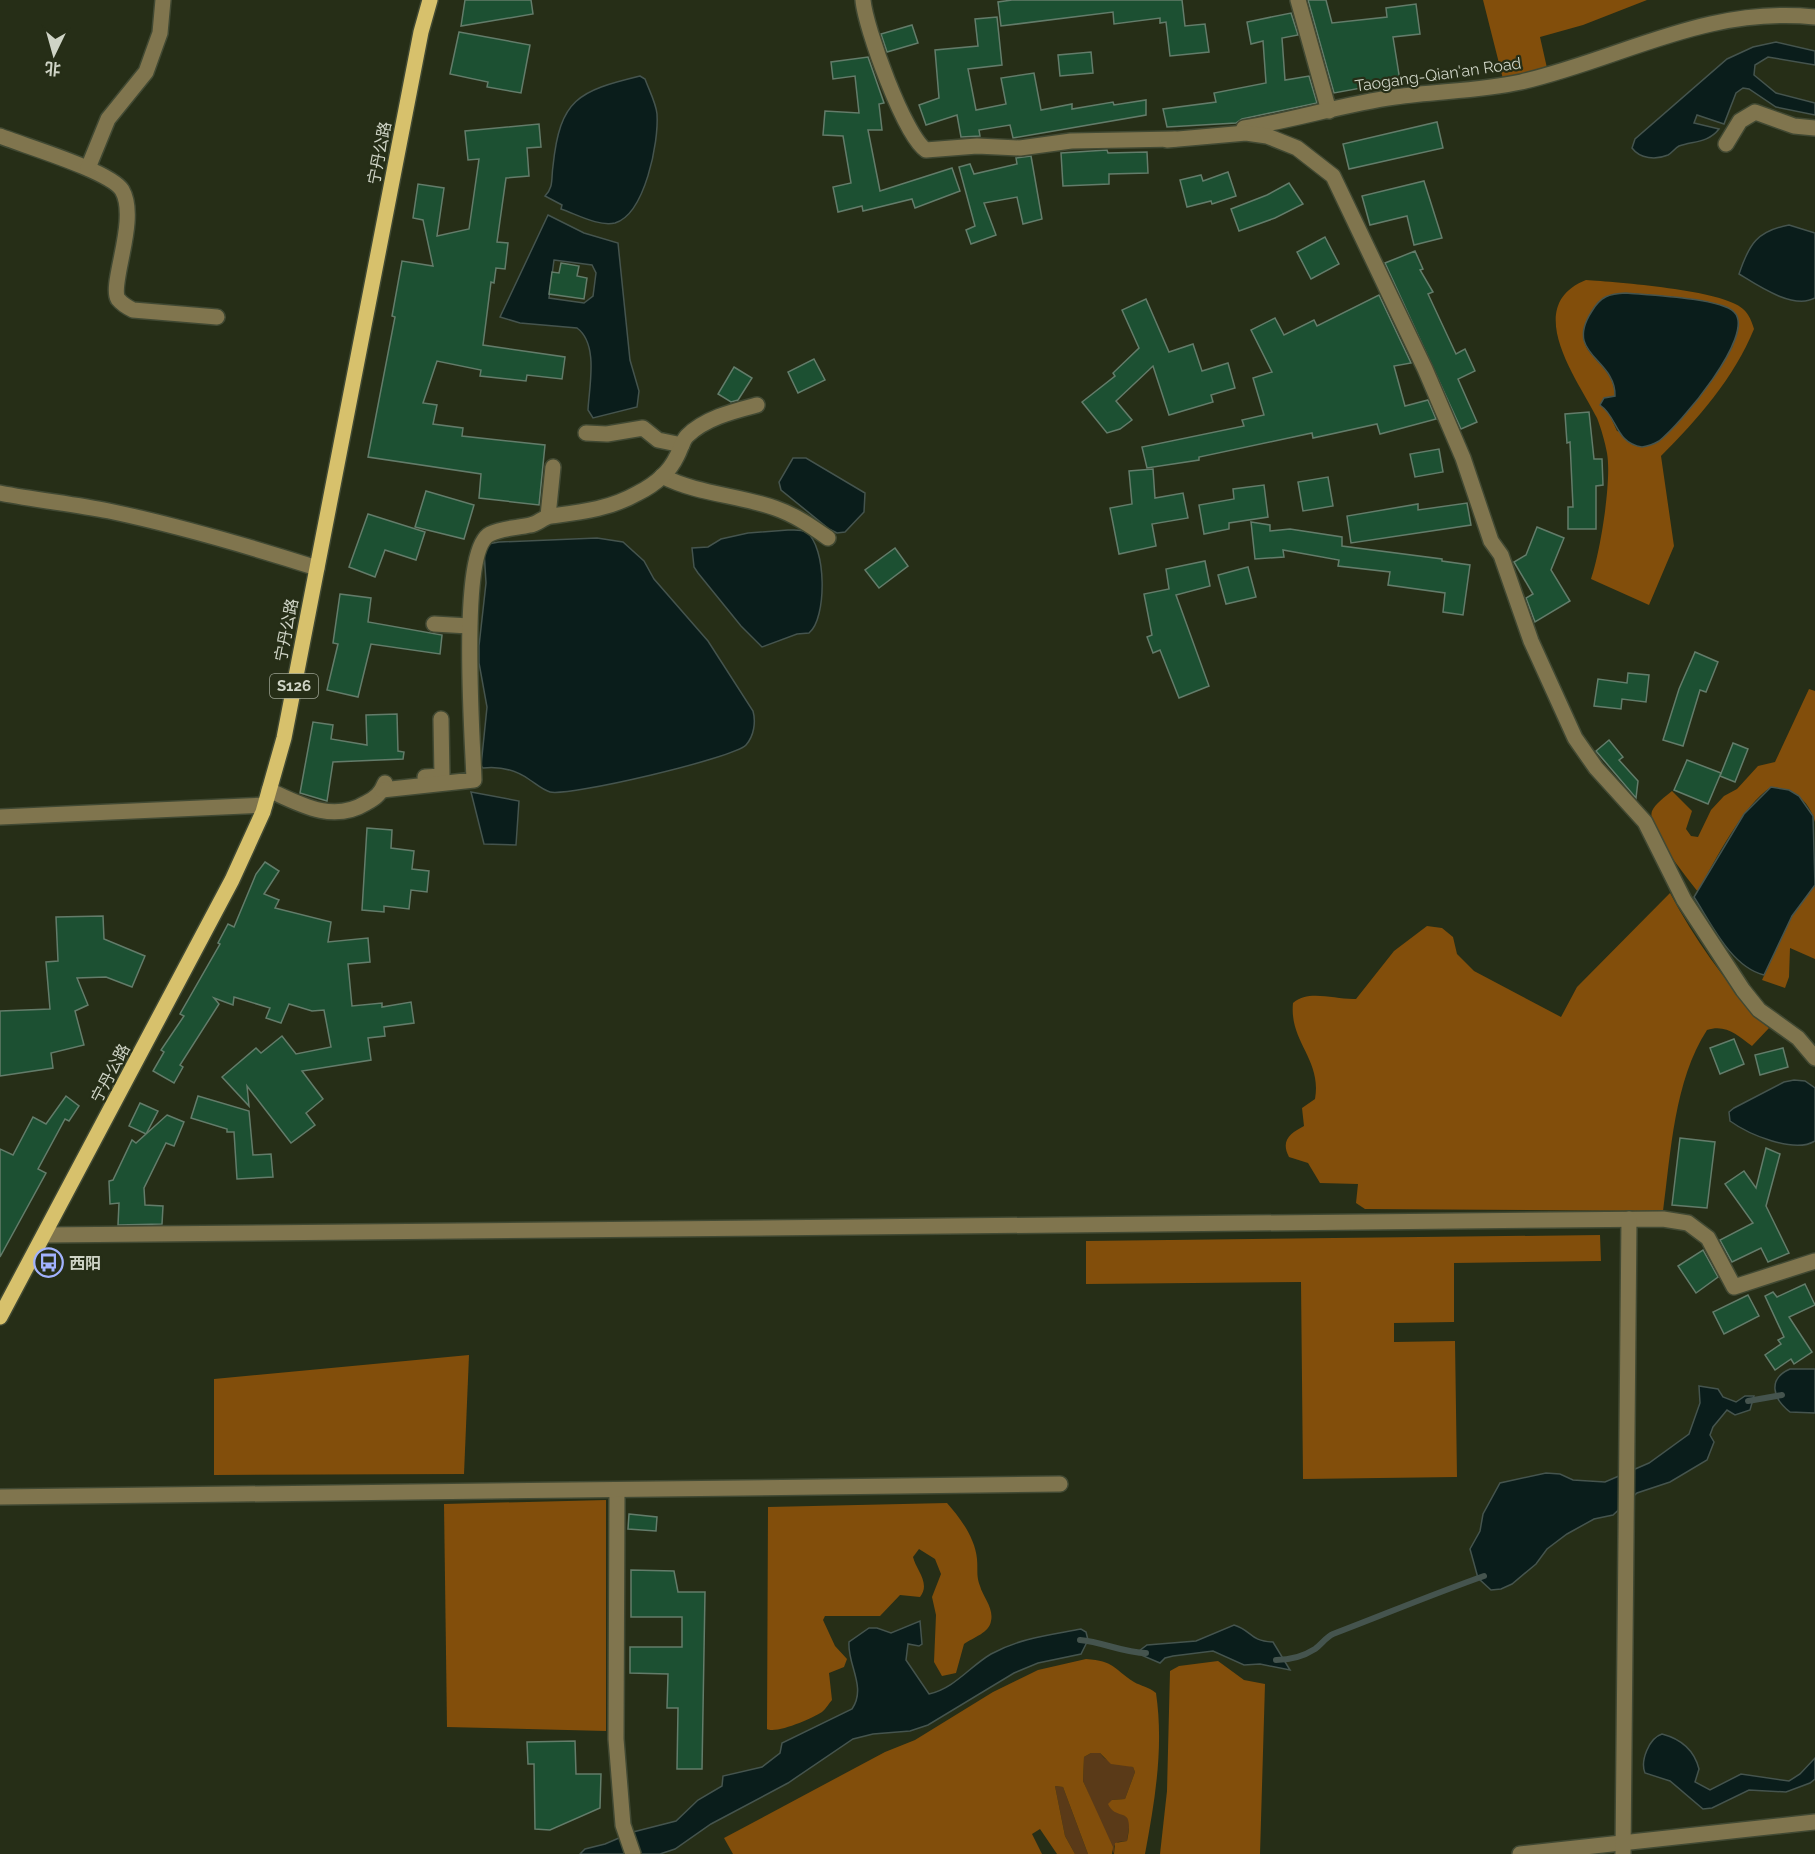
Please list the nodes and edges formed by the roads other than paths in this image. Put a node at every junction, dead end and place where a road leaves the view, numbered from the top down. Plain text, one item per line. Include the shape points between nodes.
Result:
1 (163, 0) edge
2 (430, 0) edge
3 (863, 0) edge
4 (1298, 0) edge
5 (1815, 17) edge
6 (1329, 111) junction
7 (1815, 128) edge
8 (0, 136) edge
9 (1167, 140) junction
10 (1726, 144) dead end
11 (88, 168) junction
12 (217, 317) dead end
13 (758, 405) dead end
14 (586, 433) dead end
15 (682, 445) junction
16 (553, 467) dead end
17 (662, 476) junction
18 (0, 494) edge
19 (548, 516) junction
20 (828, 538) dead end
21 (317, 568) junction
22 (434, 624) dead end
23 (469, 626) junction
24 (441, 718) dead end
25 (269, 790) junction
26 (382, 790) junction
27 (265, 806) junction
28 (0, 817) edge
29 (1815, 1058) edge
30 (1629, 1219) junction
31 (44, 1235) junction
32 (1815, 1261) edge
33 (0, 1317) edge
34 (1060, 1484) dead end
35 (617, 1490) junction
36 (0, 1497) edge
37 (1815, 1822) edge
38 (1623, 1849) edge
39 (633, 1854) edge
40 (1520, 1854) edge

1 - 11 street via 159,33 146,72 108,119
2 - 21 main road, 宁丹公路 / S126
3 - 9 street via 869,28 904,119 926,150
4 - 6 street
5 - 6 street, Taogang-Qian'an Road via 1770,14 1711,23 1521,82 1395,97
6 - 9 street, Taogang-Qian'an Road
7 - 10 street via 1794,126 1755,112 1740,121
8 - 11 street
9 - 29 street via 1246,133 1267,136 1297,148 1333,176 1438,399 1531,641 1575,738 1596,768 1645,822 1684,900 1743,990 1759,1010 1798,1038
11 - 12 street via 122,190 127,233 115,287 117,298 133,310
13 - 15 street via 724,414 695,429
14 - 15 street via 643,428 658,440
15 - 17 street via 674,464
16 - 19 street
17 - 19 street via 639,493 602,509
17 - 20 street via 686,486 774,508 804,521
18 - 21 street via 162,523
19 - 23 street via 535,524 496,532 484,539 478,555
21 - 25 main road, 宁丹公路 / S126 via 284,738
22 - 23 street
23 - 26 street via 474,780
24 - 26 street via 442,776 386,781
25 - 26 street via 332,813 360,807
25 - 27 main road, 宁丹公路 / S126
27 - 28 street
27 - 31 main road, 宁丹公路 / S126 via 226,891
30 - 31 street
30 - 32 street via 1688,1223 1708,1238 1734,1287
30 - 38 street
31 - 33 main road, 宁丹公路 / S126
34 - 35 street
35 - 36 street
35 - 39 street via 616,1739 623,1825
37 - 38 street
38 - 40 street

